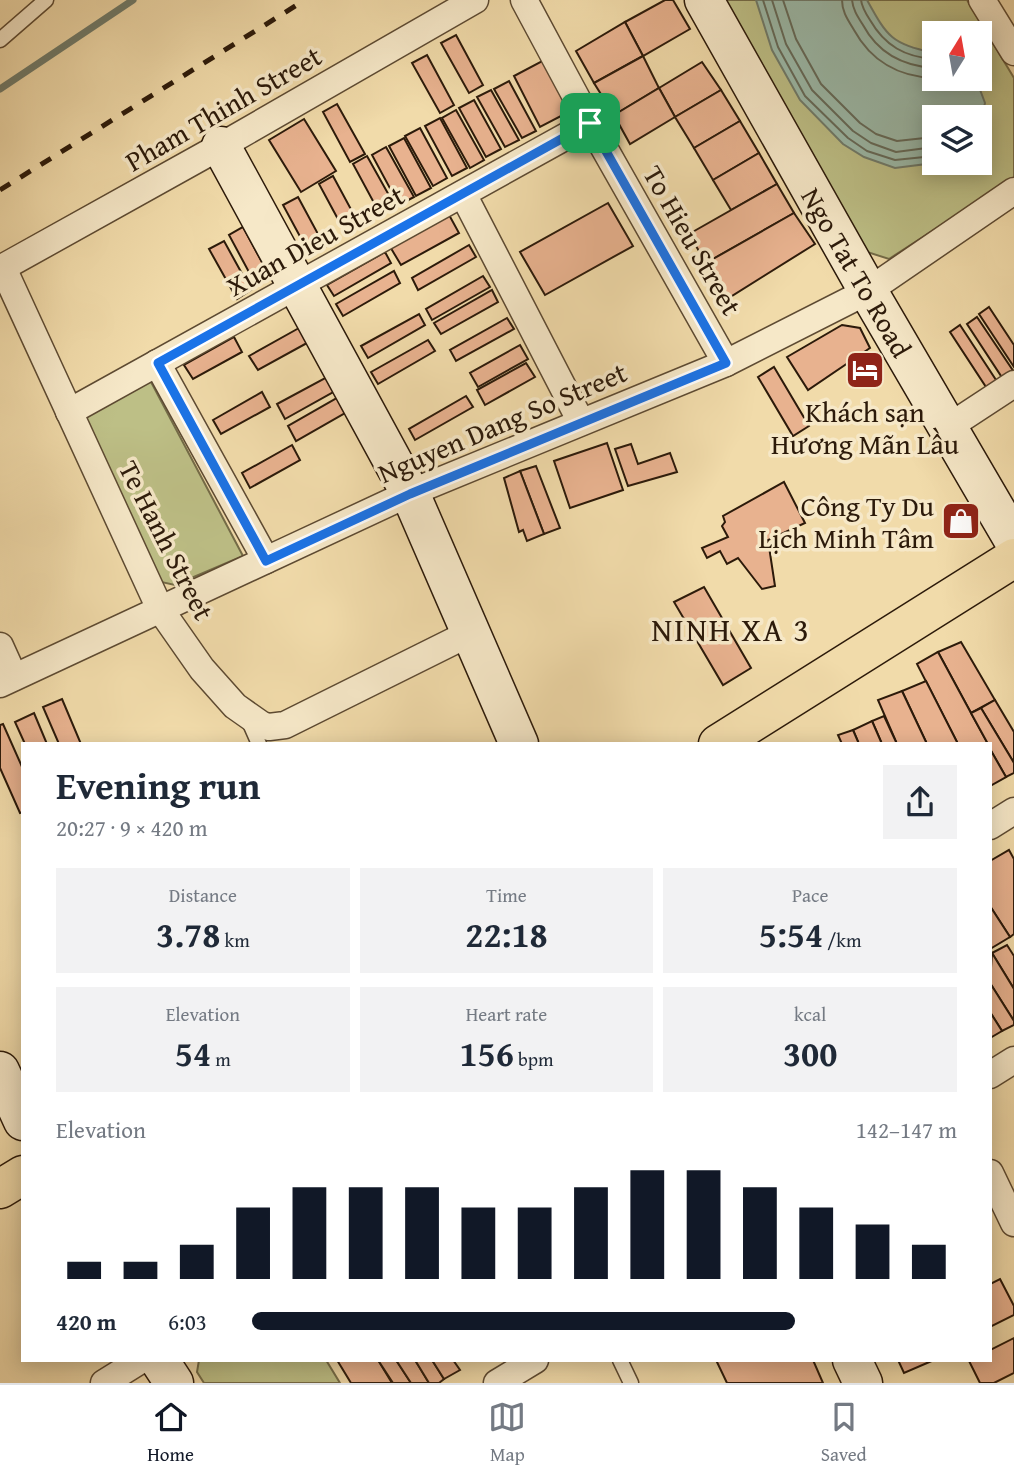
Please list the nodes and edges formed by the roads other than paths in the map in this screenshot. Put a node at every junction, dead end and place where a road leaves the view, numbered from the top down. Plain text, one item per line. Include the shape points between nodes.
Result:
1 (46, 0) edge
2 (475, 0) edge
3 (524, 0) edge
4 (704, 0) edge
5 (982, 0) edge
6 (0, 40) edge
7 (1014, 52) edge
8 (590, 123) junction
9 (221, 146) junction
10 (1014, 191) edge
11 (463, 194) junction
12 (1, 268) edge
13 (296, 285) junction
14 (868, 292) junction
15 (158, 363) junction
16 (726, 363) junction
17 (1014, 384) edge
18 (69, 412) junction
19 (581, 422) junction
20 (947, 428) junction
21 (410, 494) junction
22 (1014, 541) edge
23 (1014, 558) edge
24 (266, 561) junction
25 (160, 609) junction
26 (470, 633) junction
27 (0, 646) edge
28 (7, 680) edge
29 (246, 714) junction
30 (258, 742) edge
31 (518, 742) edge
32 (721, 742) edge
33 (1014, 811) edge
34 (992, 825) edge
35 (1014, 1060) edge
36 (0, 1071) edge
37 (992, 1074) edge
38 (21, 1117) edge
39 (21, 1176) edge
40 (992, 1177) edge
41 (0, 1189) edge
42 (1014, 1223) edge
43 (138, 1362) edge
44 (160, 1362) edge
45 (532, 1362) edge
46 (621, 1362) edge
47 (853, 1362) edge
48 (104, 1383) edge
49 (174, 1383) edge
50 (497, 1383) edge
51 (631, 1383) edge
52 (863, 1383) edge

1 - 6 lane
2 - 9 street, Pham Thinh Street
3 - 8 street, To Hieu Street
4 - 14 street, Ngo Tat To Road
5 - 7 street
8 - 11 street, Xuan Dieu Street
8 - 16 street, To Hieu Street
9 - 12 street, Pham Thinh Street
9 - 13 street
10 - 14 street, Nguyen Dang So Street
11 - 13 street, Xuan Dieu Street
11 - 19 street
12 - 18 street, Te Hanh Street
13 - 15 street, Xuan Dieu Street
13 - 21 street
14 - 16 street, Nguyen Dang So Street
14 - 20 street, Ngo Tat To Road
15 - 18 street, Xuan Dieu Street
15 - 24 street
16 - 19 street, Nguyen Dang So Street
17 - 20 street
18 - 25 street, Te Hanh Street
19 - 21 street, Nguyen Dang So Street
20 - 22 street, Ngo Tat To Road
21 - 24 street, Nguyen Dang So Street
21 - 26 street
23 - 32 main road
24 - 25 street, Nguyen Dang So Street
25 - 28 street, Nguyen Dang So Street
25 - 29 street, Te Hanh Street via 202,669
26 - 29 street, Te Hanh Street via 285,725 269,727
26 - 31 street
27 - 28 street
29 - 30 lane
33 - 34 street
35 - 37 street
36 - 38 street
39 - 41 main road
40 - 42 street
43 - 48 street
44 - 49 street
45 - 50 street
46 - 51 lane
47 - 52 street

